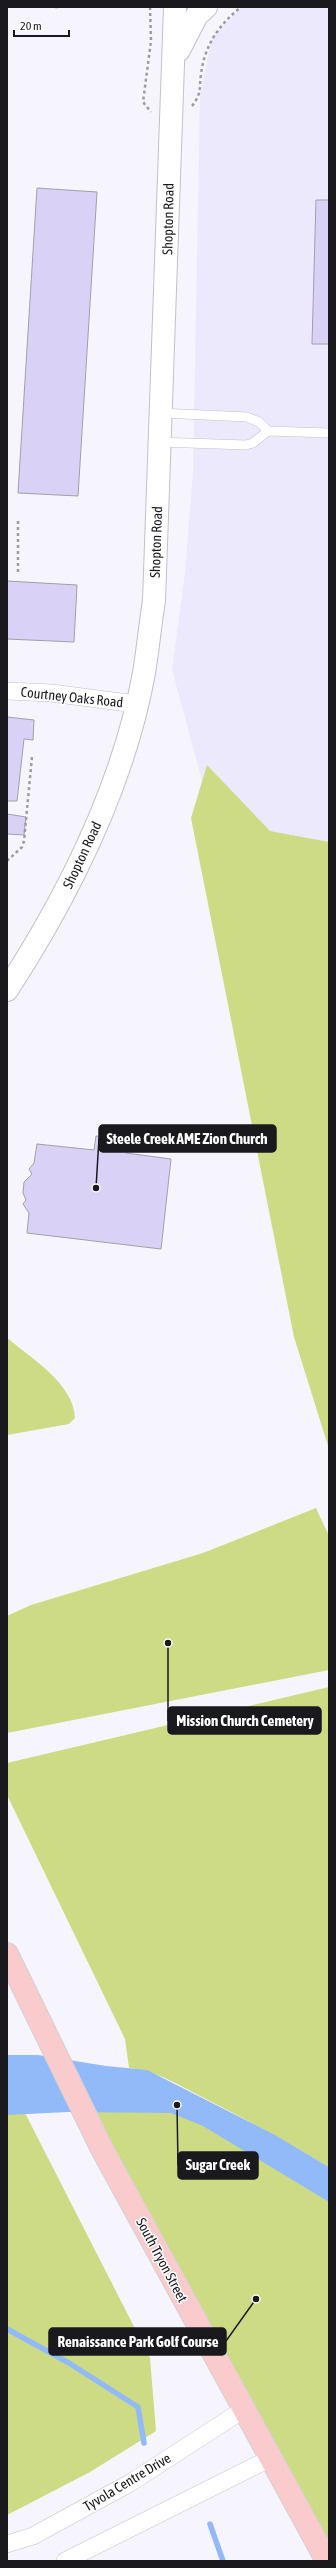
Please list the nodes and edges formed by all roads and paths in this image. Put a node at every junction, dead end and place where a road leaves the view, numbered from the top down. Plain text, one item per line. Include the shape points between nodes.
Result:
1 (150, 7) edge
2 (175, 7) edge
3 (206, 7) edge
4 (241, 7) edge
5 (173, 64) junction
6 (200, 96) dead end
7 (143, 102) dead end
8 (160, 412) junction
9 (268, 431) junction
10 (329, 433) edge
11 (159, 442) junction
12 (18, 519) dead end
13 (18, 572) dead end
14 (7, 691) edge
15 (136, 704) junction
16 (32, 757) dead end
17 (7, 861) edge
18 (7, 990) edge
19 (7, 1954) edge
20 (243, 2410) junction
21 (271, 2458) junction
22 (7, 2544) edge
23 (65, 2561) edge
24 (327, 2561) edge

1 - 7 path via 151,41
2 - 5 street, Shopton Road
3 - 5 street, Shopton Road via 192,24
4 - 6 path via 224,22 209,43 201,75
5 - 8 street, Shopton Road
8 - 9 lane via 247,417 259,422
8 - 11 street, Shopton Road
9 - 10 lane
9 - 11 lane via 253,443 246,444
11 - 15 street, Shopton Road via 154,601 144,674
12 - 13 path
14 - 15 street, Courtney Oaks Road via 52,693
15 - 18 street, Shopton Road via 107,801 83,857 51,919
16 - 17 path via 22,847
19 - 20 main road, South Tryon Street via 102,2149
20 - 21 main road, South Tryon Street
20 - 22 street, Tyvola Centre Drive via 130,2483 33,2536
21 - 23 street
21 - 24 main road, South Tryon Street

